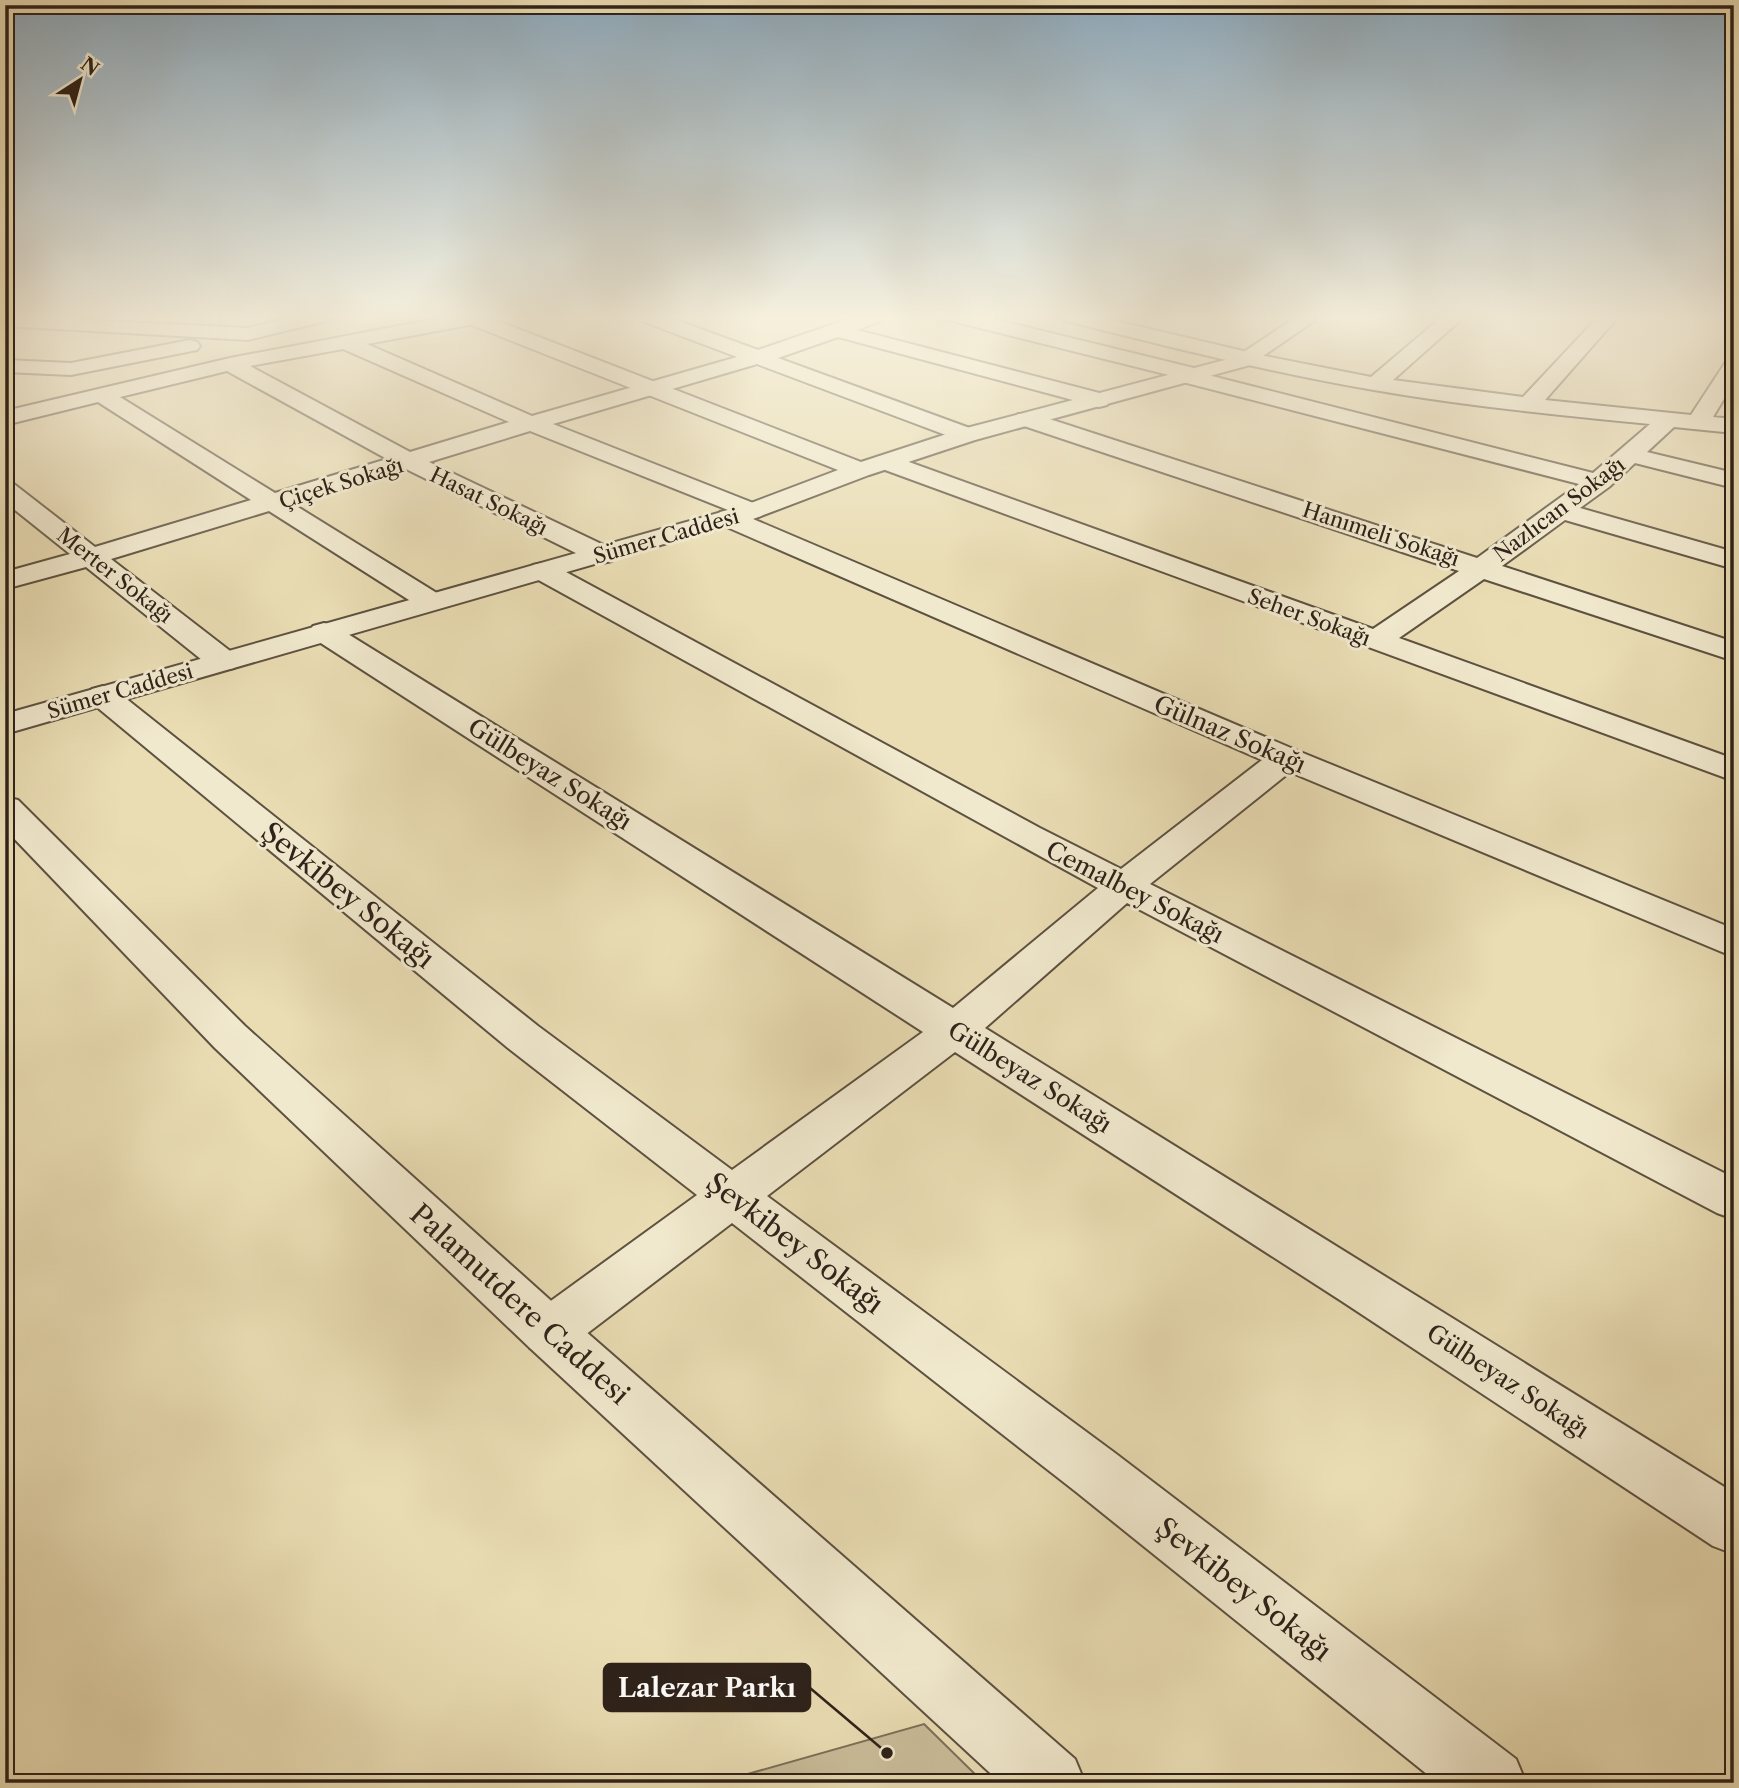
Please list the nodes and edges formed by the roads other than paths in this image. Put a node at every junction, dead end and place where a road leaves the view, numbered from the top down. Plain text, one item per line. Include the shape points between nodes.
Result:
1 (82, 399) edge
2 (108, 399) edge
3 (295, 399) edge
4 (476, 399) edge
5 (612, 399) edge
6 (684, 399) edge
7 (872, 399) edge
8 (1282, 399) edge
9 (1488, 399) edge
10 (1533, 399) edge
11 (1712, 399) edge
12 (1099, 400) edge
13 (1528, 405) junction
14 (5, 418) edge
15 (1027, 419) junction
16 (1669, 419) junction
17 (1698, 422) junction
18 (530, 423) junction
19 (1734, 426) edge
20 (967, 435) junction
21 (1632, 455) junction
22 (409, 461) junction
23 (873, 466) junction
24 (1734, 481) edge
25 (1601, 482) junction
26 (5, 489) edge
27 (277, 503) junction
28 (1563, 511) junction
29 (741, 514) junction
30 (602, 555) junction
31 (94, 557) junction
32 (1734, 561) edge
33 (1481, 567) junction
34 (544, 571) junction
35 (5, 581) edge
36 (430, 601) junction
37 (324, 632) junction
38 (1376, 641) junction
39 (1734, 652) edge
40 (223, 661) junction
41 (103, 696) junction
42 (5, 724) edge
43 (1286, 758) junction
44 (1734, 771) edge
45 (5, 808) edge
46 (1123, 886) junction
47 (1734, 944) edge
48 (955, 1030) junction
49 (734, 1196) junction
50 (1734, 1200) edge
51 (550, 1332) junction
52 (1734, 1526) edge
53 (1051, 1783) edge
54 (1492, 1783) edge

1 - 14 street
2 - 27 street
3 - 22 street, Hasat Sokağı
4 - 18 street, Gülnaz Sokağı
5 - 18 street, Çiçek Sokağı
6 - 23 street, Seher Sokağı
7 - 20 street
8 - 25 street
9 - 13 street
10 - 13 street
11 - 17 street
12 - 15 street, Sümer Caddesi
13 - 16 street
15 - 20 street, Sümer Caddesi
15 - 33 street, Hanımeli Sokağı
16 - 17 street
16 - 21 street, Nazlıcan Sokağı
17 - 19 street
18 - 22 street, Çiçek Sokağı
18 - 29 street, Gülnaz Sokağı
20 - 23 street, Sümer Caddesi
21 - 24 street
21 - 25 street, Nazlıcan Sokağı
22 - 27 street, Çiçek Sokağı
22 - 30 street, Hasat Sokağı
23 - 29 street, Sümer Caddesi
23 - 38 street, Seher Sokağı
25 - 28 street, Nazlıcan Sokağı
26 - 31 street, Merter Sokağı
27 - 31 street, Çiçek Sokağı
27 - 36 street
28 - 32 street
28 - 33 street, Nazlıcan Sokağı
29 - 30 street, Sümer Caddesi
29 - 43 street, Gülnaz Sokağı
30 - 34 street, Sümer Caddesi
31 - 35 street, Çiçek Sokağı
31 - 40 street, Merter Sokağı
33 - 38 street, Nazlıcan Sokağı
33 - 39 street, Hanımeli Sokağı
34 - 36 street, Sümer Caddesi
34 - 46 street, Cemalbey Sokağı
36 - 37 street, Sümer Caddesi
37 - 40 street, Sümer Caddesi
37 - 48 street, Gülbeyaz Sokağı
38 - 44 street, Seher Sokağı
40 - 41 street, Sümer Caddesi
41 - 42 street, Sümer Caddesi
41 - 49 street, Şevkibey Sokağı via 523,1037
43 - 46 street
43 - 47 street, Gülnaz Sokağı
45 - 51 street, Palamutdere Caddesi via 229,1037
46 - 48 street
46 - 50 street, Cemalbey Sokağı
48 - 49 street
48 - 52 street, Gülbeyaz Sokağı
49 - 51 street
49 - 54 street, Şevkibey Sokağı
51 - 53 street, Palamutdere Caddesi

